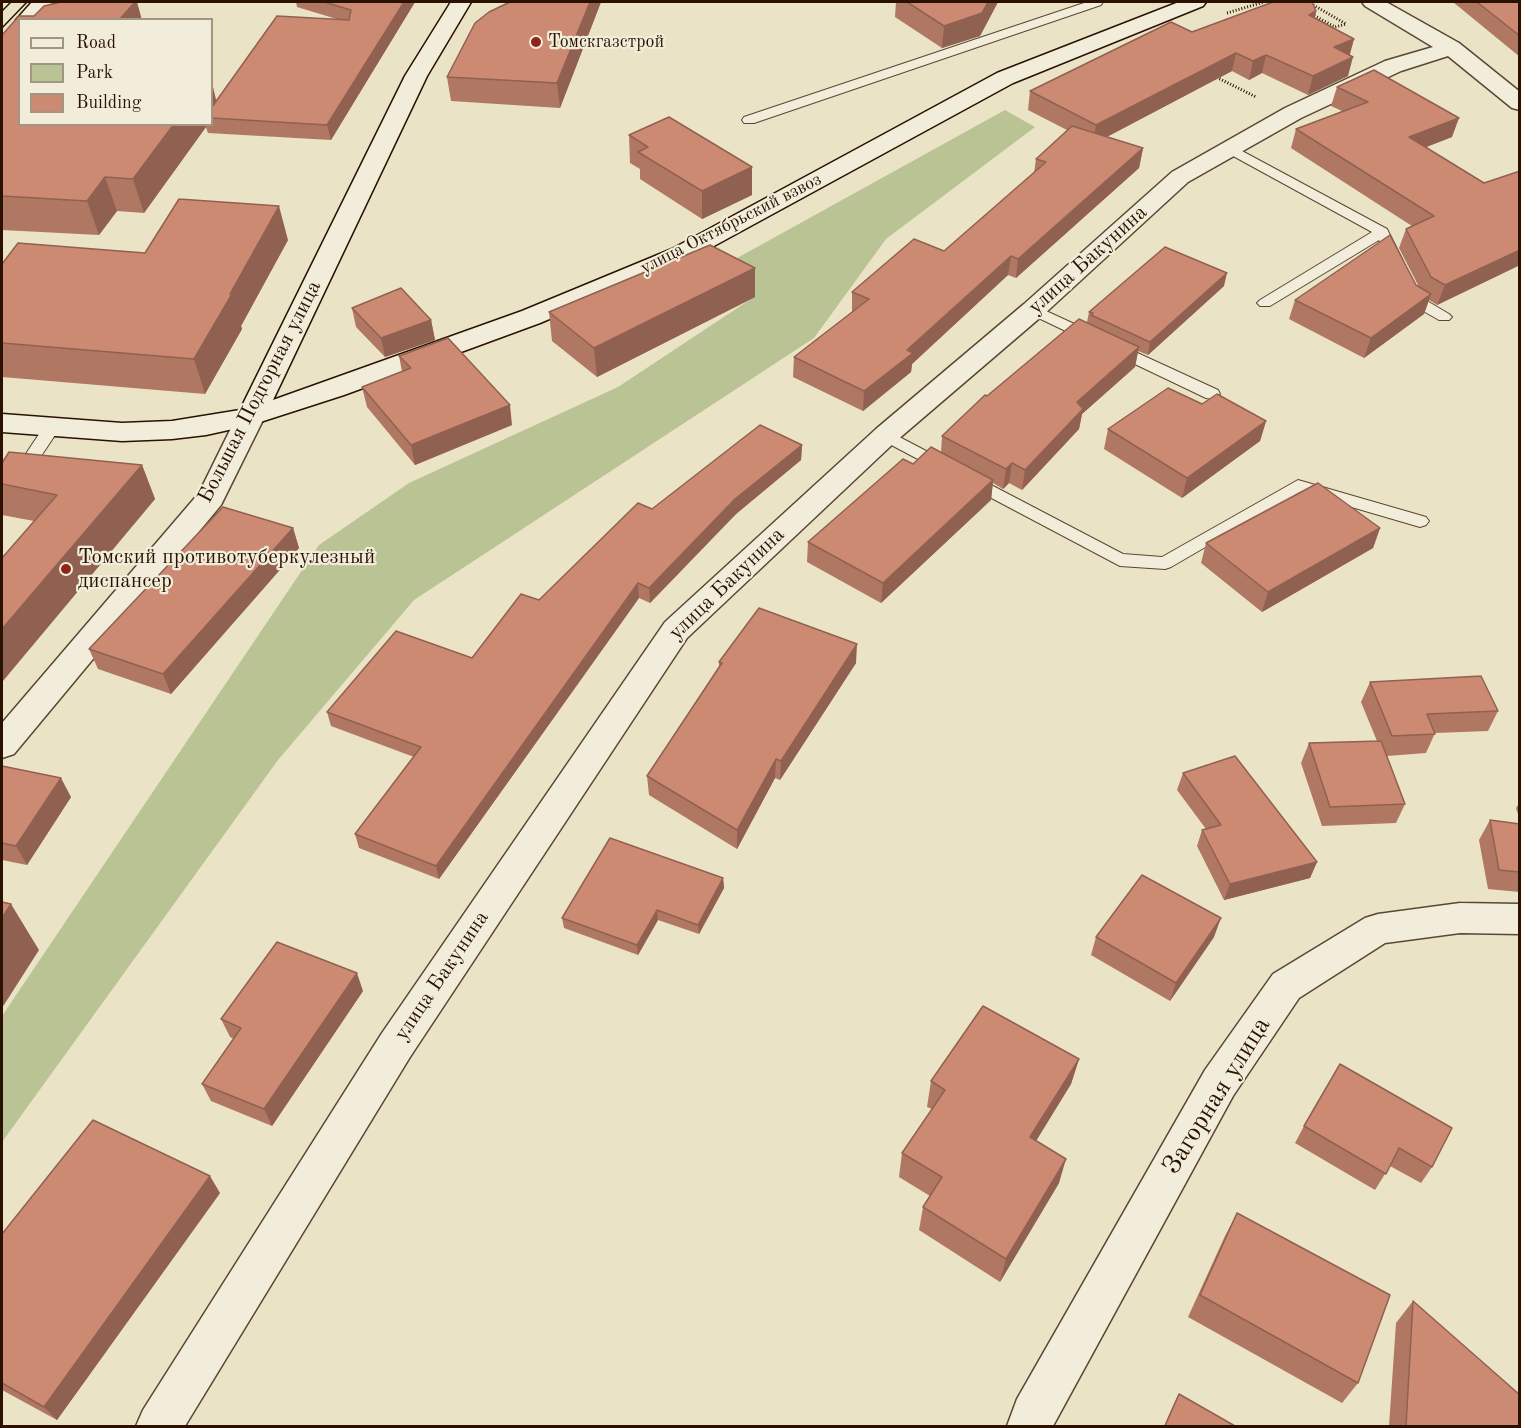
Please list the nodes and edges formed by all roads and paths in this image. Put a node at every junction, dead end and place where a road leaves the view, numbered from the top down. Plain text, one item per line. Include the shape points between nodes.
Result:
1 (43, 2) edge
2 (461, 2) edge
3 (1097, 2) edge
4 (1197, 2) edge
5 (1308, 2) edge
6 (1372, 2) edge
7 (1304, 10) edge
8 (28, 18) edge
9 (1346, 24) junction
10 (1355, 28) dead end
11 (1451, 48) junction
12 (1212, 76) edge
13 (1263, 100) dead end
14 (1520, 102) edge
15 (749, 120) dead end
16 (1229, 148) junction
17 (1382, 232) junction
18 (1265, 303) dead end
19 (1033, 310) junction
20 (1444, 317) dead end
21 (1212, 394) edge
22 (251, 416) junction
23 (2, 423) edge
24 (53, 426) junction
25 (886, 435) junction
26 (2, 502) edge
27 (1420, 521) dead end
28 (2, 745) edge
29 (1520, 919) edge
30 (159, 1426) edge
31 (1030, 1426) edge

1 - 8 street
2 - 22 street, Большая Подгорная улица via 416,76
3 - 15 lane
4 - 22 street, улица Октябрьский взвоз via 1005,78 681,254 531,317
5 - 9 path
6 - 11 street
7 - 9 path via 1335,27
9 - 10 path
11 - 14 street
11 - 16 street, улица Бакунина via 1394,66
12 - 13 path
16 - 17 lane
16 - 19 street, улица Бакунина via 1180,177
17 - 18 lane
17 - 20 lane via 1416,301
19 - 21 lane
19 - 25 street, улица Бакунина
22 - 24 street, улица Октябрьский взвоз via 172,430 122,432
22 - 28 street, Большая Подгорная улица via 211,498
23 - 24 street, улица Октябрьский взвоз
24 - 26 lane
25 - 27 lane via 1120,560 1165,564 1298,486
25 - 30 street, улица Бакунина via 675,630 396,1045
29 - 31 street, Загорная улица via 1460,918 1378,929 1286,986 1219,1083

